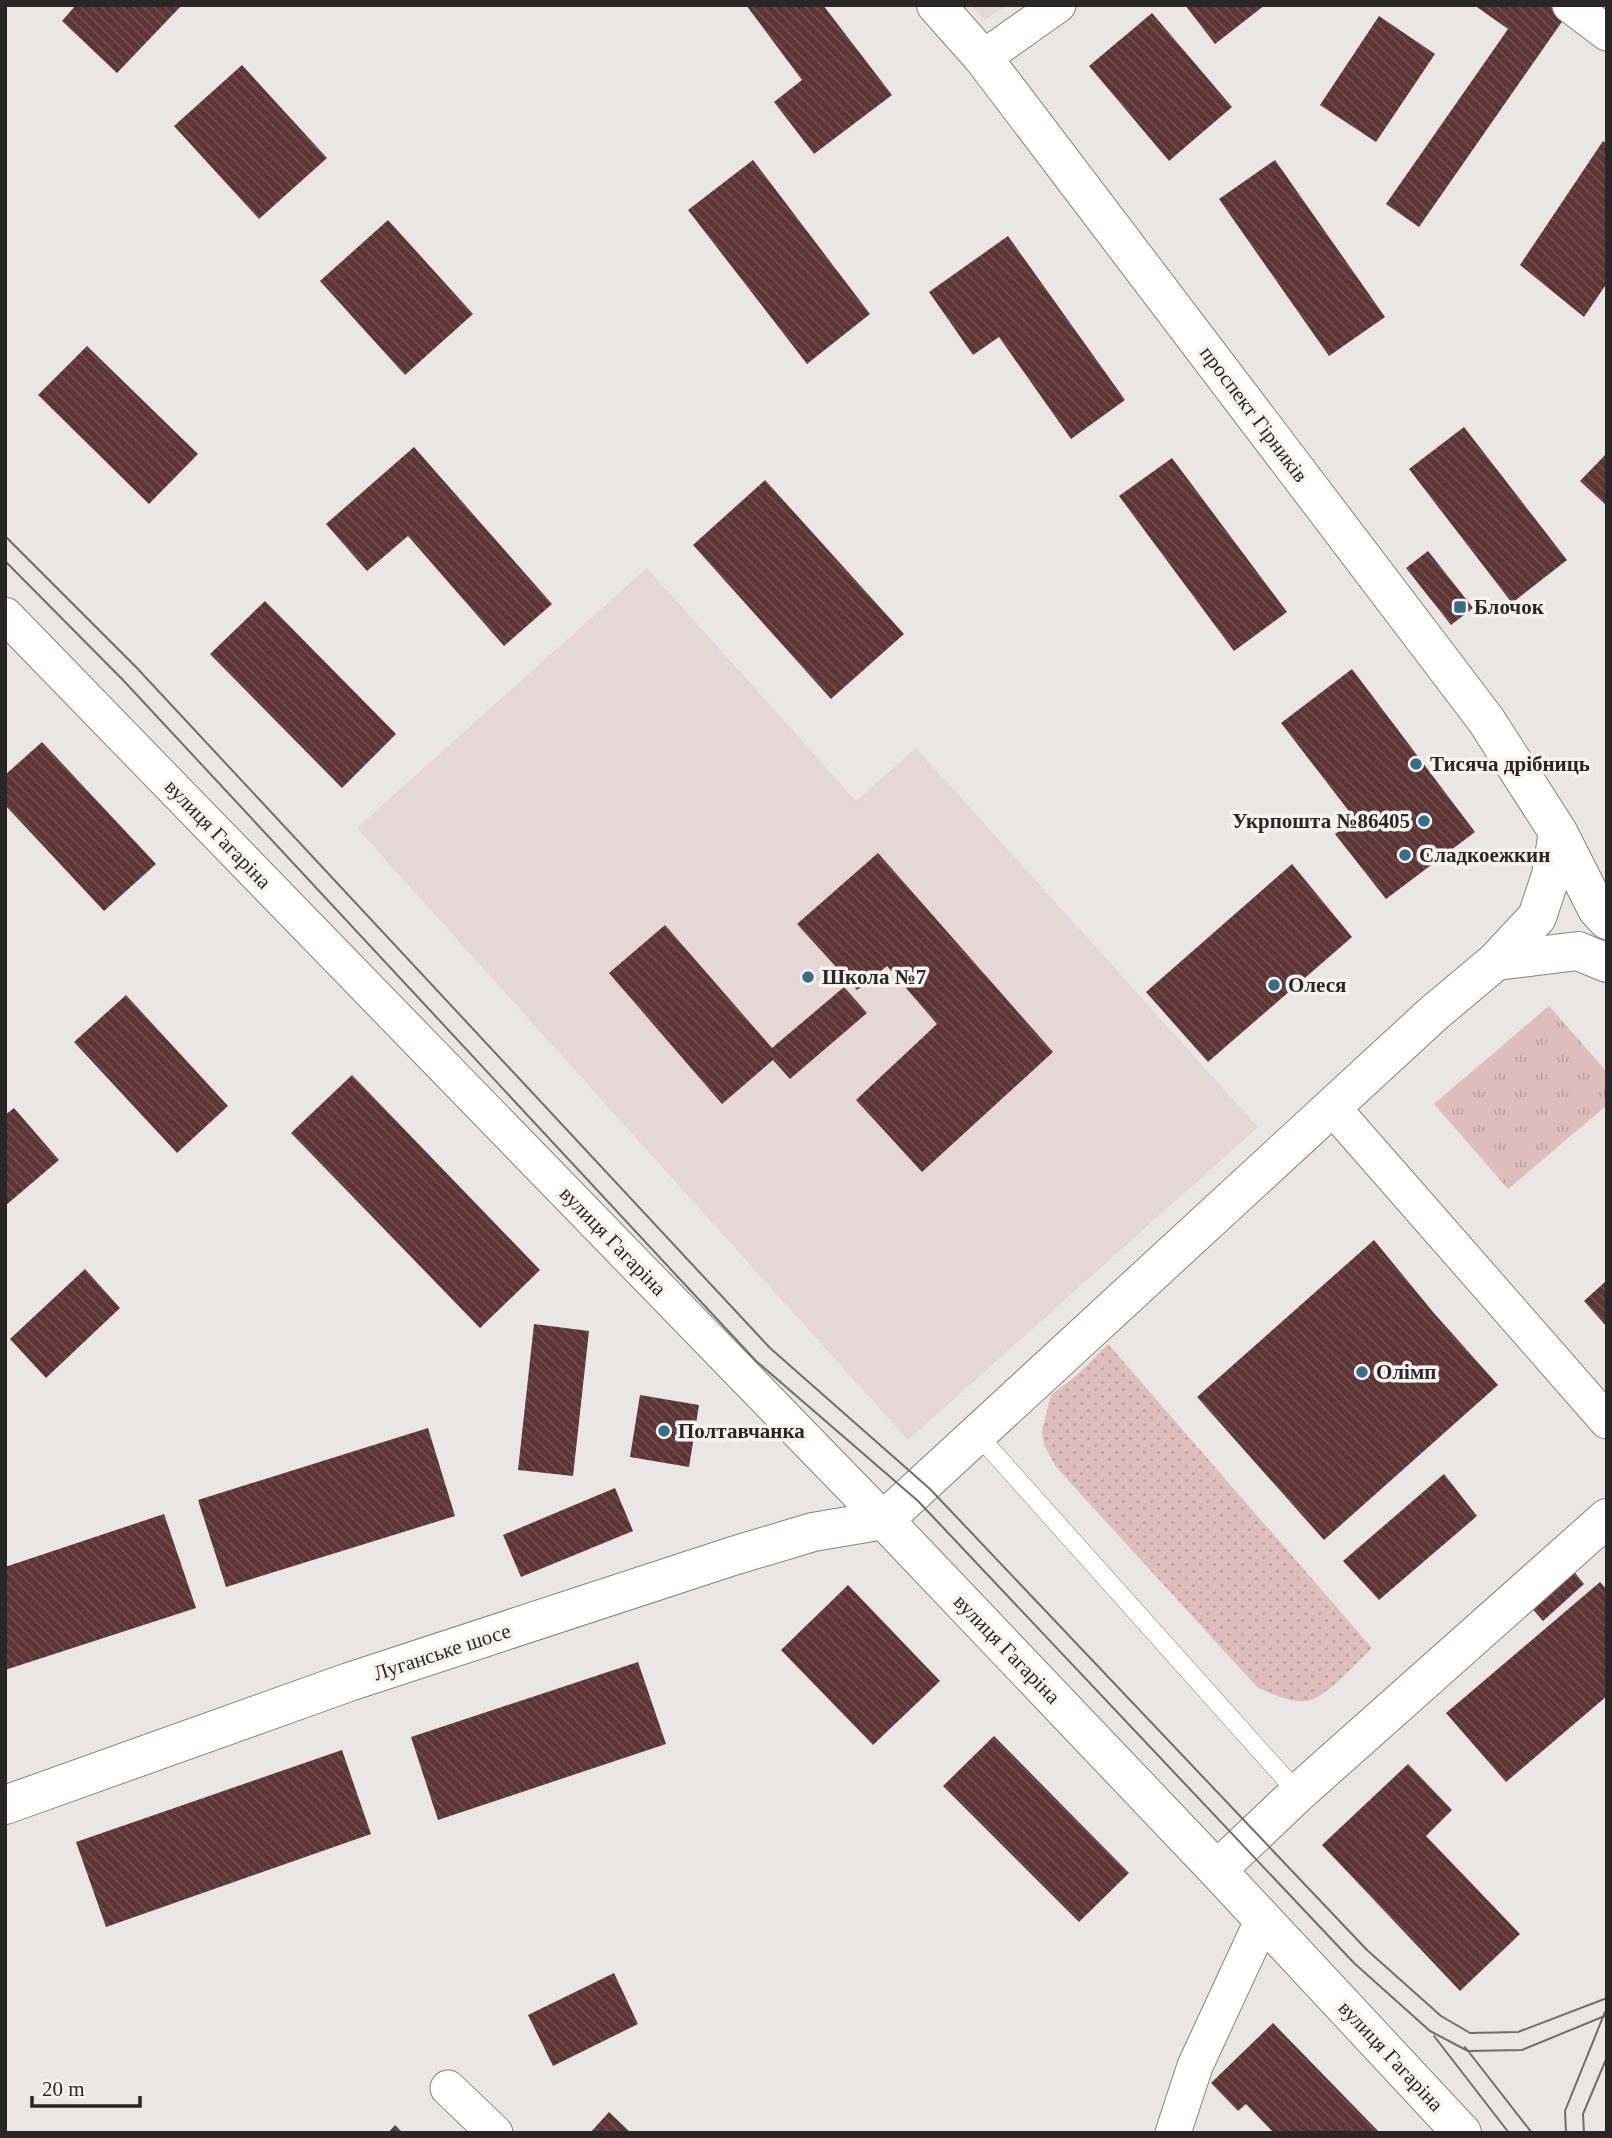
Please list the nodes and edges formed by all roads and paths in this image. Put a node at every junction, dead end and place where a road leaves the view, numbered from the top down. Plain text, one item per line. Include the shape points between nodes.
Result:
1 (936, 5) edge
2 (1058, 5) edge
3 (1570, 5) edge
4 (1607, 33) edge
5 (983, 58) junction
6 (5, 615) edge
7 (1558, 832) junction
8 (1607, 920) edge
9 (1496, 961) junction
10 (1607, 963) edge
11 (1332, 1107) junction
12 (1607, 1421) edge
13 (977, 1434) junction
14 (1607, 1518) edge
15 (884, 1520) junction
16 (1298, 1793) junction
17 (5, 1805) edge
18 (1217, 1870) junction
19 (1263, 1919) junction
20 (448, 2088) dead end
21 (495, 2133) edge
22 (1173, 2133) edge
23 (1462, 2133) edge

1 - 5 main road, проспект Гірників
2 - 5 street
3 - 4 street
5 - 7 main road, проспект Гірників via 1486,720
6 - 15 street, вулиця Гагаріна
7 - 8 main road, проспект Гірників
7 - 9 main road via 1551,875 1536,917
9 - 10 main road via 1578,951
9 - 11 main road
11 - 12 street
11 - 13 main road
13 - 15 main road
13 - 16 lane
14 - 16 main road
15 - 17 main road, Луганське шосе via 813,1532 733,1556 349,1682
15 - 18 main road, вулиця Гагаріна
16 - 18 main road
18 - 19 main road, вулиця Гагаріна
19 - 22 street via 1195,2066
19 - 23 main road, вулиця Гагаріна
20 - 21 street

